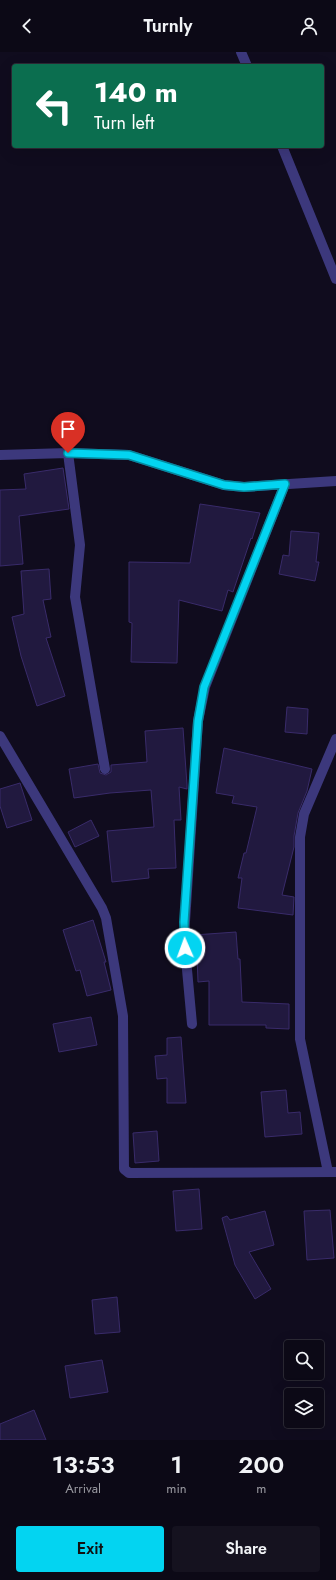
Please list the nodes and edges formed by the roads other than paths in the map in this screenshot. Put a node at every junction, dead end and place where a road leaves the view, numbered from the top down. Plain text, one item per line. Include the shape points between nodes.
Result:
1 (241, 52) edge
2 (246, 64) edge
3 (283, 148) edge
4 (336, 279) edge
5 (68, 453) junction
6 (0, 455) edge
7 (336, 481) edge
8 (285, 484) junction
9 (0, 736) edge
10 (336, 739) edge
11 (105, 769) dead end
12 (192, 1024) dead end
13 (332, 1172) edge

1 - 2 street
3 - 4 street
5 - 6 street
5 - 8 street via 129,455 224,485 244,487
5 - 11 street via 80,546 75,597
7 - 8 street
8 - 12 street via 200,702 184,937
9 - 13 street via 106,918 122,1016 124,1169 130,1173
10 - 13 street via 304,814 300,837 300,1039

